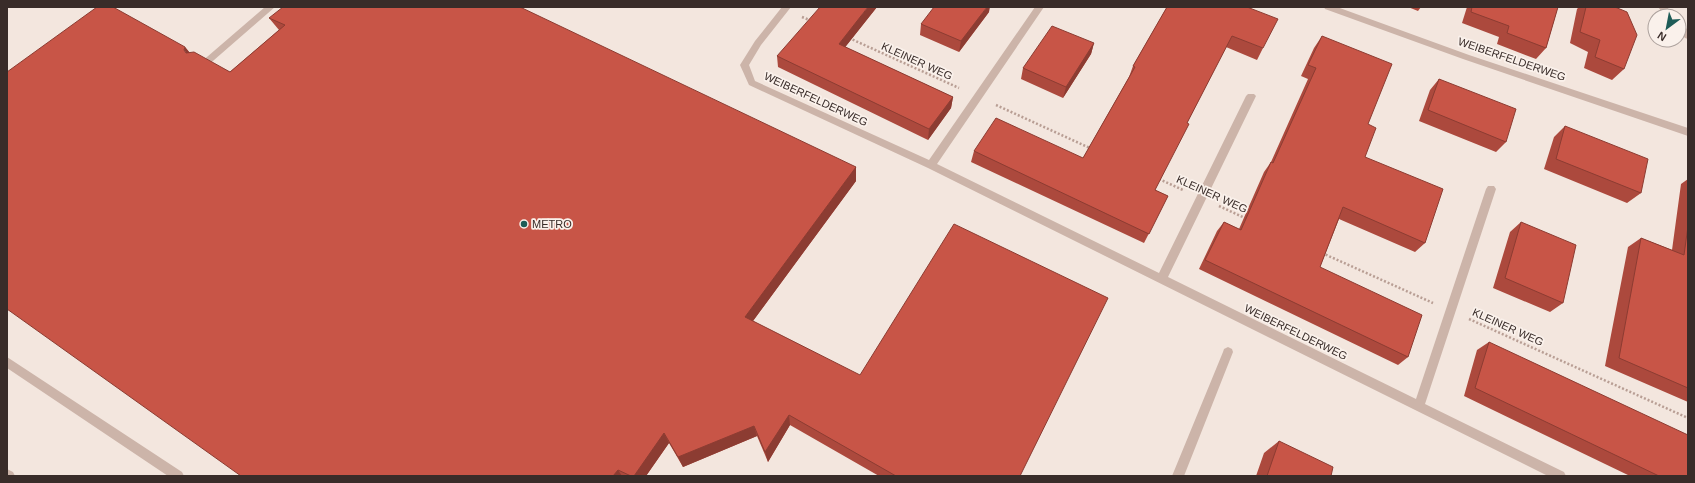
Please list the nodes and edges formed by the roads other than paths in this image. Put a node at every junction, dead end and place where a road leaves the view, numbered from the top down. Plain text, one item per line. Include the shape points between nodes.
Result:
1 (271, 7) edge
2 (787, 7) edge
3 (1040, 7) edge
4 (1328, 7) edge
5 (203, 65) edge
6 (1251, 96) dead end
7 (1688, 132) edge
8 (931, 165) junction
9 (1491, 189) dead end
10 (1162, 278) junction
11 (1228, 352) dead end
12 (7, 362) edge
13 (1419, 406) junction
14 (178, 476) edge
15 (1178, 476) edge
16 (1560, 476) edge

1 - 5 street
2 - 8 street, WEIBERFELDERWEG via 744,65 752,83
3 - 8 street
4 - 7 street, WEIBERFELDERWEG
6 - 10 street
8 - 10 street, WEIBERFELDERWEG
9 - 13 street
10 - 13 street, WEIBERFELDERWEG
11 - 15 street
12 - 14 street
13 - 16 street, WEIBERFELDERWEG

